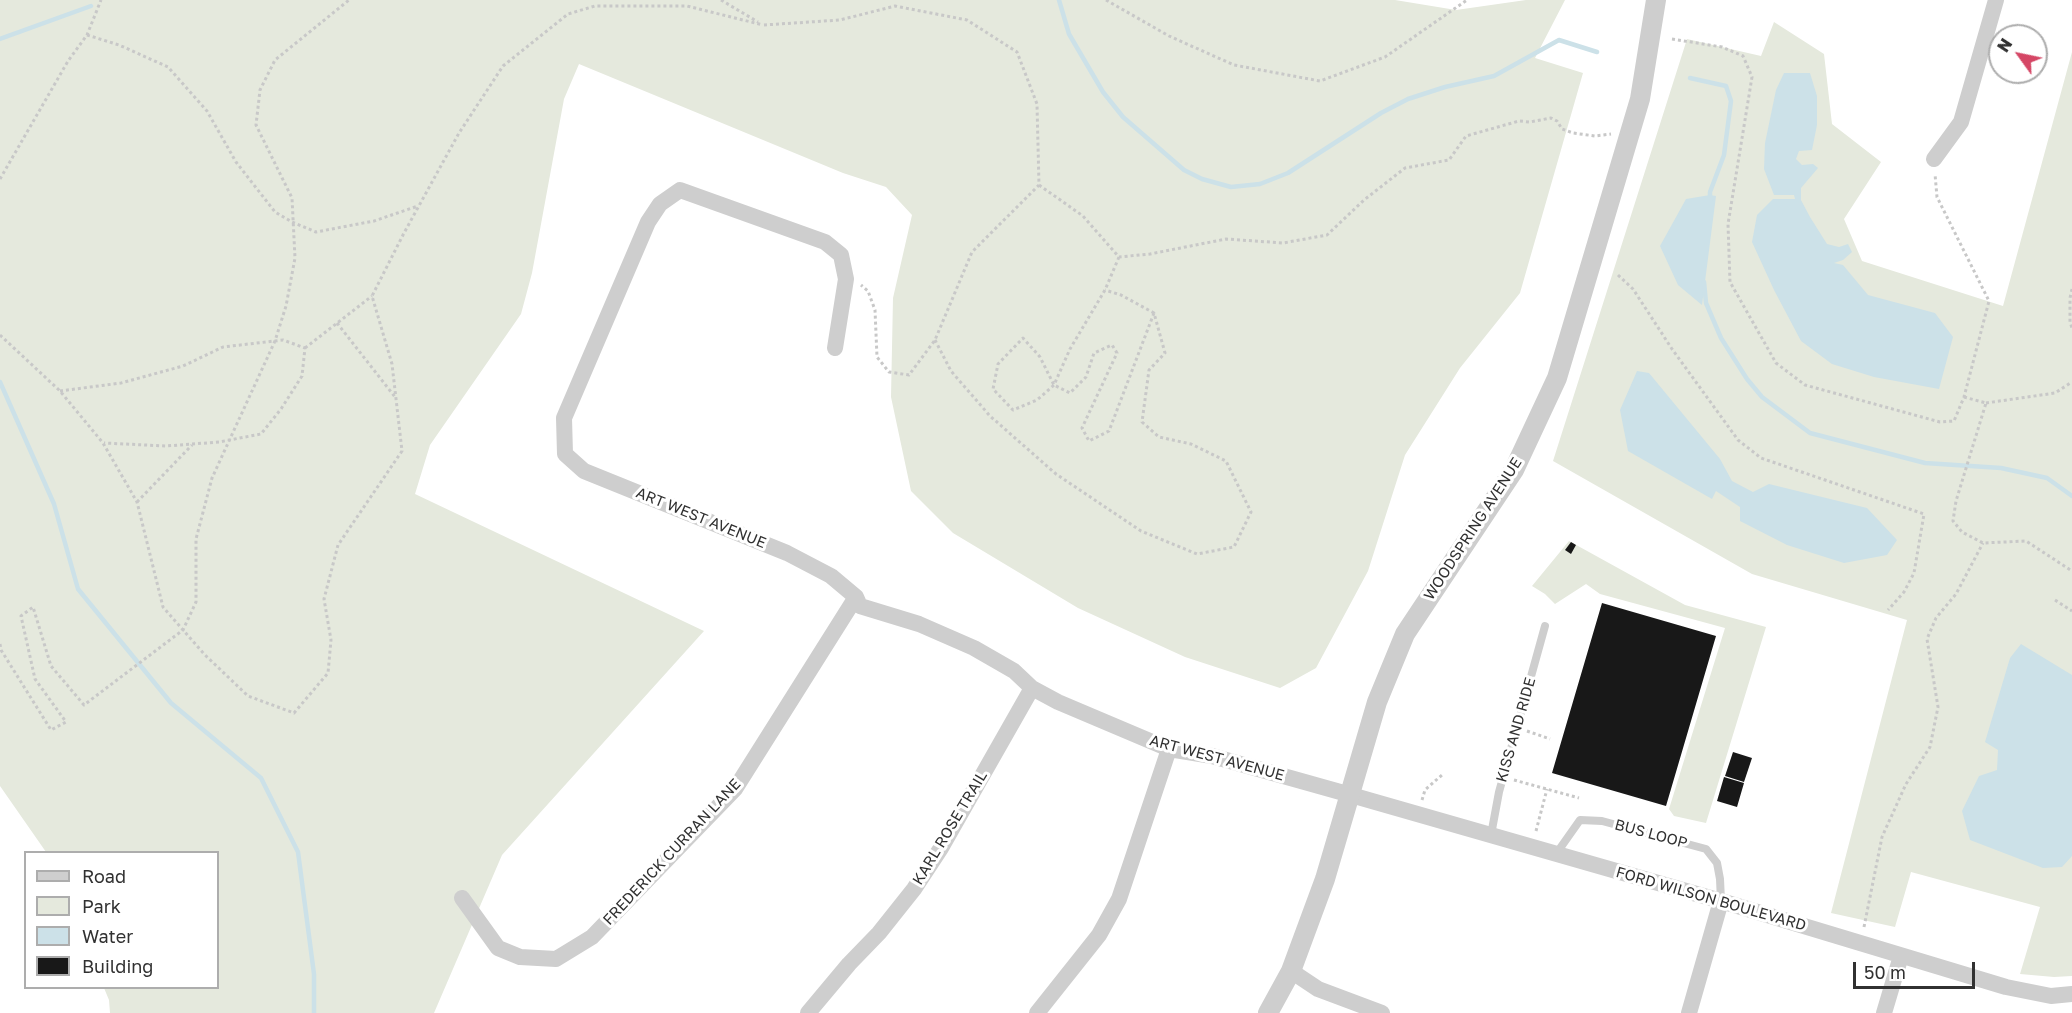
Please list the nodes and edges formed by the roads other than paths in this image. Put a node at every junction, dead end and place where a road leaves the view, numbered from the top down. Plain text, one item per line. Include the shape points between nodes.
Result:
1 (1656, 0) edge
2 (1996, 0) edge
3 (1934, 159) road end
4 (835, 348) dead end
5 (856, 597) junction
6 (1545, 626) dead end
7 (1032, 688) junction
8 (1169, 749) junction
9 (1351, 795) junction
10 (1491, 835) junction
11 (1556, 854) junction
12 (462, 898) dead end
13 (1721, 901) junction
14 (1901, 956) junction
15 (1291, 971) junction
16 (2072, 994) edge
17 (808, 1013) edge
18 (1037, 1013) edge
19 (1268, 1013) edge
20 (1382, 1013) edge
21 (1689, 1013) edge
22 (1884, 1013) edge

1 - 9 street, WOODSPRING AVENUE via 1640,99 1557,378 1514,470 1405,634 1377,702
2 - 3 street via 1961,122
4 - 5 street, ART WEST AVENUE via 846,279 841,255 825,242 680,190 660,204 648,222 564,418 565,454 584,471 787,554 831,576
5 - 7 street, ART WEST AVENUE via 860,606 919,624 974,648 1014,671
5 - 12 street, FREDERICK CURRAN LANE via 735,789 592,937 556,959 520,957 498,948
6 - 10 lane, KISS AND RIDE via 1499,792
7 - 8 street, ART WEST AVENUE
7 - 17 street, KARL ROSE TRAIL via 914,889
8 - 9 street, ART WEST AVENUE via 1212,756
8 - 18 street via 1119,899 1099,935
9 - 10 street, FORD WILSON BOULEVARD
9 - 15 street, WOODSPRING AVENUE
10 - 11 street, FORD WILSON BOULEVARD
11 - 13 street, FORD WILSON BOULEVARD
11 - 13 lane, BUS LOOP via 1580,820 1602,821 1706,849 1717,863
13 - 14 street, FORD WILSON BOULEVARD
13 - 21 street
14 - 16 street, FORD WILSON BOULEVARD via 2006,987 2051,996
14 - 22 street
15 - 19 street, WOODSPRING AVENUE
15 - 20 street via 1318,989

